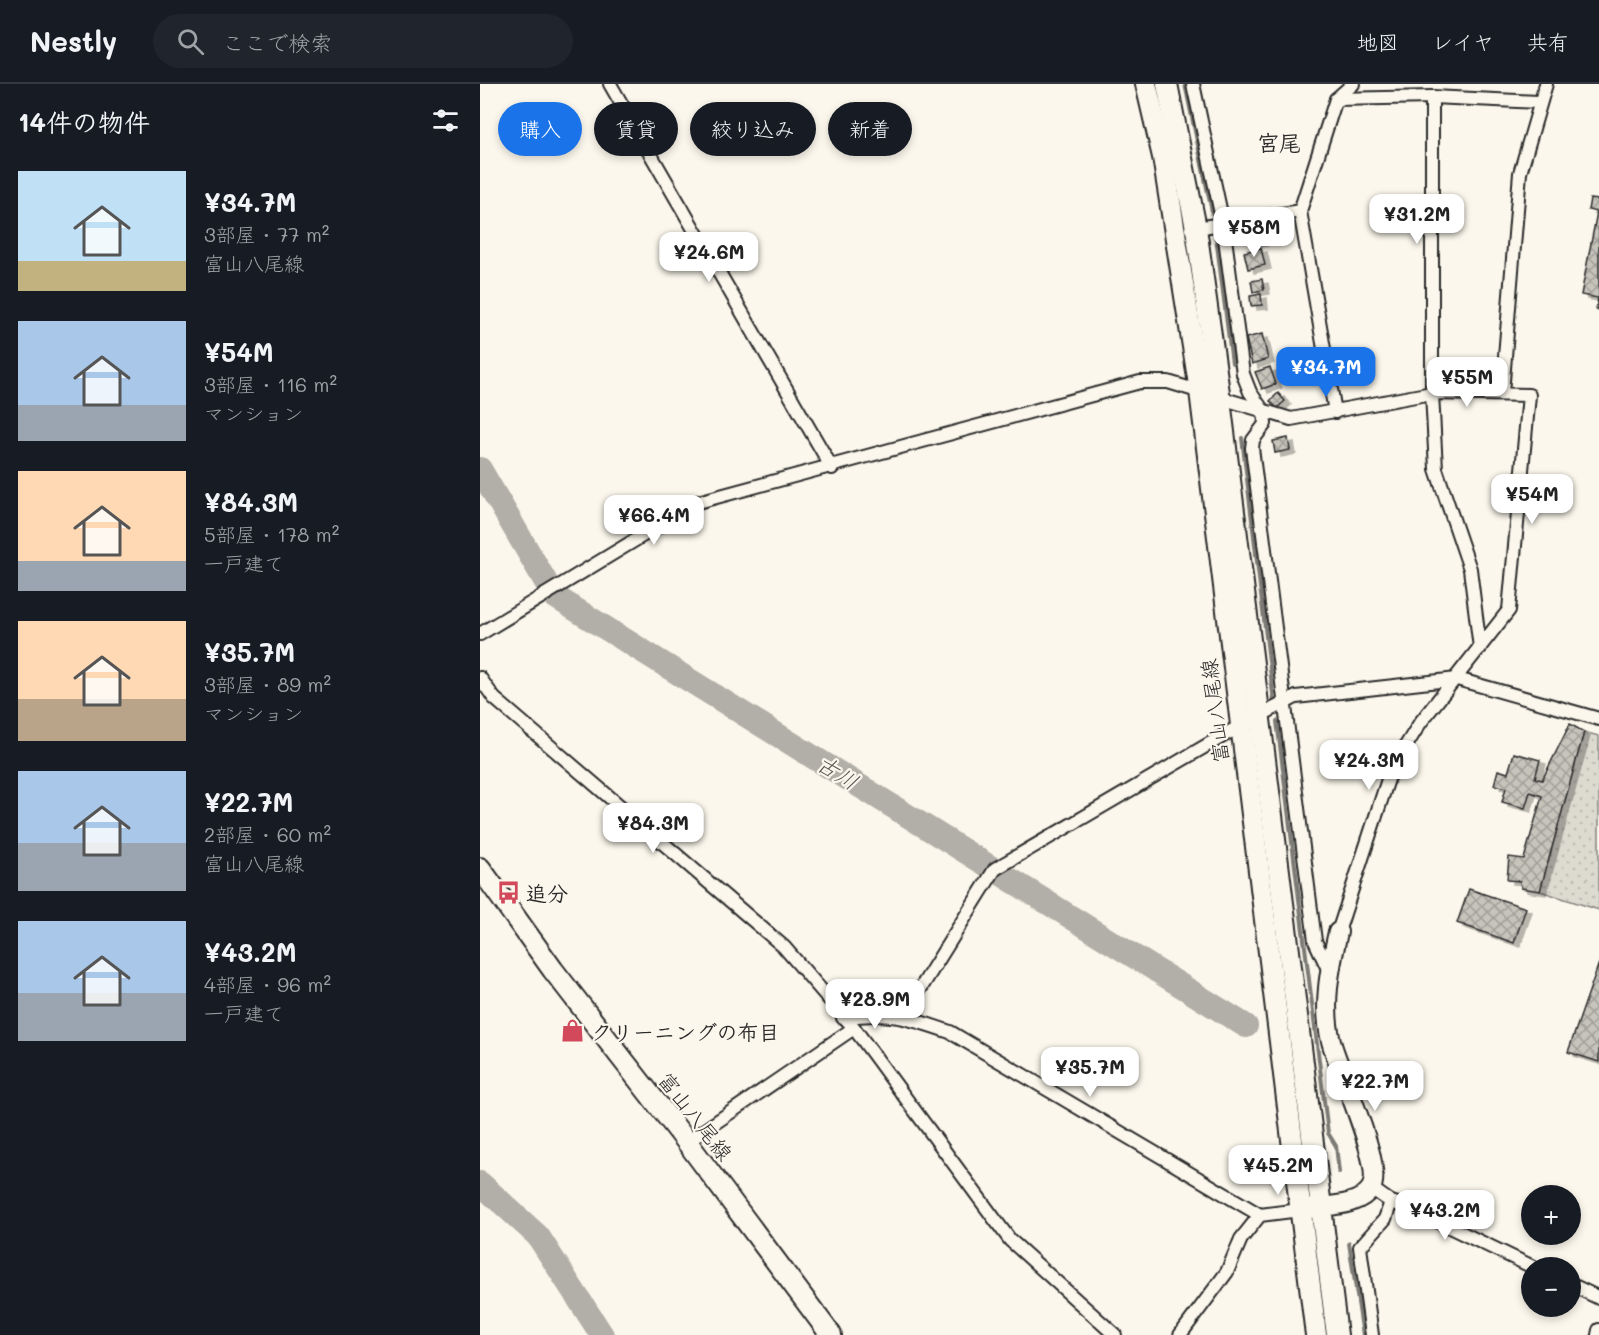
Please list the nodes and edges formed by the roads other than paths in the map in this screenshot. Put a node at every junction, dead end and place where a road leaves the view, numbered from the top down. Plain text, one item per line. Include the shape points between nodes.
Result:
1 (610, 84) edge
2 (1146, 84) edge
3 (1167, 84) edge
4 (1193, 84) edge
5 (1353, 84) edge
6 (1546, 84) edge
7 (1432, 97) junction
8 (1336, 99) junction
9 (1539, 102) junction
10 (1300, 211) junction
11 (1223, 224) junction
12 (1196, 228) junction
13 (1176, 231) junction
14 (1200, 391) junction
15 (1432, 393) junction
16 (1502, 393) junction
17 (1220, 400) junction
18 (1264, 412) junction
19 (1335, 412) junction
20 (832, 468) junction
21 (480, 634) edge
22 (1480, 648) junction
23 (480, 678) edge
24 (1457, 679) junction
25 (1286, 703) junction
26 (1261, 717) junction
27 (1599, 720) edge
28 (1240, 726) junction
29 (480, 868) edge
30 (1338, 933) joint
31 (1329, 971) junction
32 (904, 1015) junction
33 (843, 1018) junction
34 (854, 1028) junction
35 (687, 1142) junction
36 (1371, 1188) junction
37 (1391, 1202) junction
38 (1321, 1206) junction
39 (1300, 1210) junction
40 (1260, 1215) junction
41 (1521, 1261) edge
42 (1581, 1289) edge
43 (1599, 1298) edge
44 (1599, 1330) edge
45 (831, 1335) edge
46 (1115, 1335) edge
47 (1180, 1335) edge
48 (1316, 1335) edge
49 (1337, 1335) edge
50 (1372, 1335) edge
51 (1598, 1335) edge

1 - 20 street
2 - 13 main road, 富山八尾線
3 - 12 main road
4 - 11 street
5 - 8 street
6 - 9 street
7 - 8 street
7 - 9 street
7 - 15 street
8 - 10 street
9 - 16 street via 1520,173
10 - 11 street
10 - 19 street
11 - 12 street
11 - 18 street via 1243,374
12 - 13 street
12 - 17 main road
13 - 14 main road, 富山八尾線
14 - 17 street
14 - 20 street via 1168,382 1140,382
14 - 28 main road, 富山八尾線
15 - 16 street
15 - 19 street
15 - 22 street via 1436,469 1470,569
16 - 22 street via 1529,395 1509,610
17 - 18 street
17 - 26 main road
18 - 19 street via 1291,419
18 - 25 street via 1265,424 1252,448
20 - 21 street via 698,502
22 - 24 street
23 - 33 street via 495,698 784,947
24 - 25 street via 1296,698
24 - 27 street
24 - 30 street via 1420,723 1391,770
25 - 26 street
25 - 31 street via 1287,741 1315,941
26 - 28 street
26 - 38 main road
28 - 32 street via 995,869
28 - 39 main road, 富山八尾線
29 - 35 main road, 富山八尾線 via 553,970
30 - 31 street
31 - 36 street via 1331,1040 1375,1167
32 - 33 street via 863,1014
32 - 40 street via 950,1032
33 - 34 street
34 - 35 street
34 - 46 street via 1010,1240
35 - 45 main road, 富山八尾線
36 - 37 street
36 - 38 street via 1357,1200
37 - 41 street
37 - 50 street via 1385,1219 1360,1247
38 - 39 street
38 - 49 main road
39 - 40 street
39 - 48 main road, 富山八尾線
40 - 47 street via 1241,1239 1227,1272
42 - 43 street
44 - 51 street

